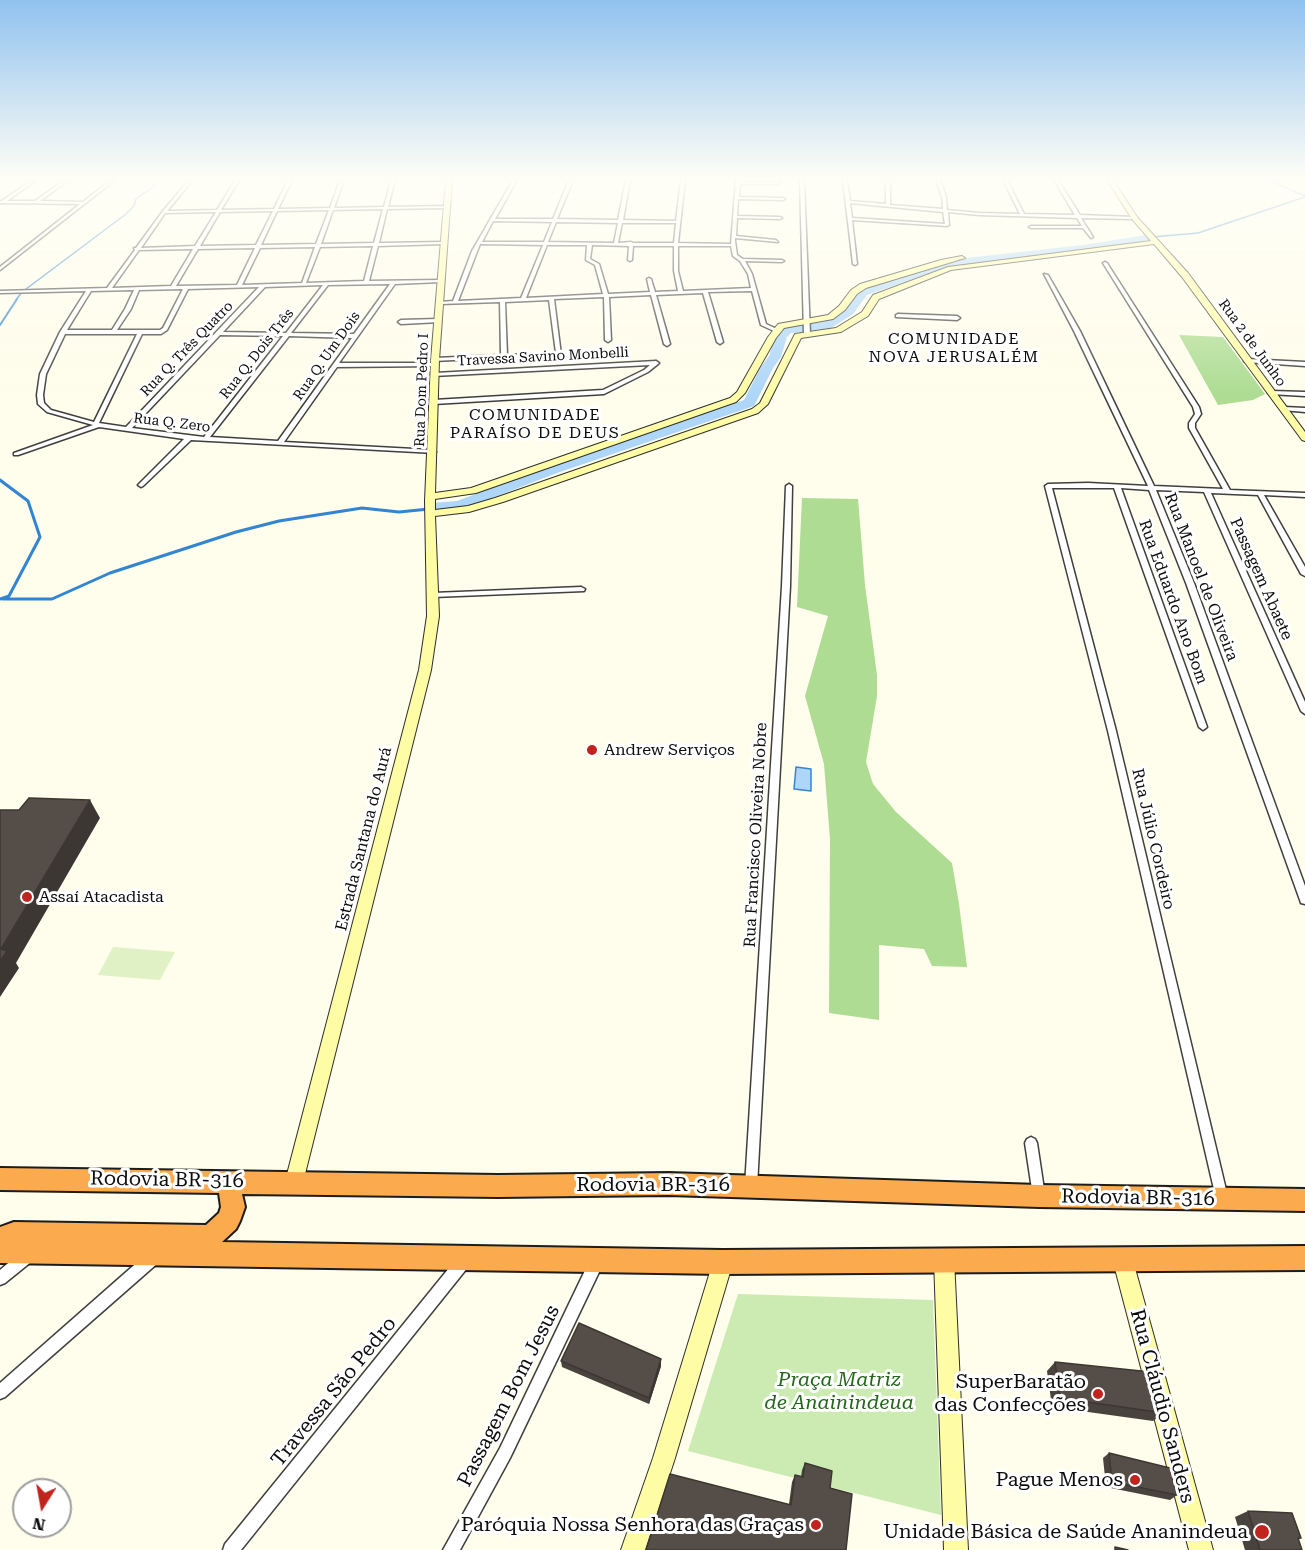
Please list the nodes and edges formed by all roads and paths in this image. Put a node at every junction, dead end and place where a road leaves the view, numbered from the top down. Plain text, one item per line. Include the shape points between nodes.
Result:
1 (20, 252) edge
2 (134, 252) edge
3 (194, 252) edge
4 (254, 252) edge
5 (314, 252) edge
6 (374, 252) edge
7 (443, 252) edge
8 (474, 252) edge
9 (542, 252) edge
10 (589, 252) edge
11 (630, 252) edge
12 (675, 252) edge
13 (735, 252) edge
14 (804, 252) edge
15 (853, 252) edge
16 (1009, 252) edge
17 (1075, 252) edge
18 (1165, 252) edge
19 (630, 260) dead end
20 (742, 260) junction
21 (782, 261) dead end
22 (1105, 263) dead end
23 (855, 264) dead end
24 (2, 266) edge
25 (1046, 275) dead end
26 (649, 279) dead end
27 (441, 280) junction
28 (366, 282) junction
29 (394, 282) junction
30 (304, 283) junction
31 (327, 283) junction
32 (264, 285) junction
33 (238, 286) junction
34 (173, 287) junction
35 (186, 287) junction
36 (137, 288) junction
37 (90, 289) junction
38 (109, 289) junction
39 (753, 290) junction
40 (0, 292) edge
41 (681, 292) junction
42 (705, 292) junction
43 (654, 294) junction
44 (606, 296) junction
45 (551, 298) junction
46 (523, 299) junction
47 (502, 300) junction
48 (440, 303) junction
49 (455, 303) junction
50 (898, 316) dead end
51 (957, 318) dead end
52 (438, 321) junction
53 (401, 322) dead end
54 (806, 324) junction
55 (776, 330) junction
56 (63, 332) junction
57 (113, 333) junction
58 (140, 333) junction
59 (219, 333) junction
60 (807, 334) dead end
61 (286, 335) junction
62 (354, 336) junction
63 (608, 340) dead end
64 (720, 342) dead end
65 (667, 344) dead end
66 (504, 357) junction
67 (1247, 361) junction
68 (435, 363) junction
69 (1305, 364) edge
70 (335, 366) junction
71 (435, 375) junction
72 (1271, 393) junction
73 (1305, 394) edge
74 (434, 402) junction
75 (1284, 409) junction
76 (1305, 410) edge
77 (98, 425) junction
78 (127, 430) junction
79 (189, 438) junction
80 (1305, 438) edge
81 (206, 439) junction
82 (279, 444) junction
83 (433, 452) junction
84 (16, 454) dead end
85 (141, 485) dead end
86 (789, 486) dead end
87 (1117, 487) junction
88 (1152, 488) junction
89 (1207, 491) junction
90 (1228, 492) junction
91 (1260, 493) junction
92 (1305, 495) edge
93 (431, 506) junction
94 (1305, 574) edge
95 (581, 589) dead end
96 (433, 595) junction
97 (1305, 711) edge
98 (1203, 727) dead end
99 (1305, 900) edge
100 (1030, 1143) dead end
101 (0, 1179) edge
102 (223, 1181) junction
103 (294, 1182) junction
104 (751, 1186) junction
105 (1039, 1196) junction
106 (1222, 1200) junction
107 (1305, 1200) edge
108 (0, 1239) edge
109 (0, 1251) edge
110 (32, 1252) junction
111 (156, 1255) junction
112 (466, 1258) junction
113 (1305, 1258) edge
114 (598, 1259) junction
115 (944, 1259) junction
116 (1123, 1261) junction
117 (723, 1262) junction
118 (0, 1278) edge
119 (0, 1392) edge
120 (231, 1550) edge
121 (451, 1550) edge
122 (633, 1550) edge
123 (956, 1550) edge
124 (1201, 1550) edge

1 - 24 street
2 - 38 street
3 - 34 street
4 - 33 street
5 - 30 street
6 - 28 street
7 - 27 street, Rua Dom Pedro I
8 - 49 street
9 - 46 street
10 - 44 street via 588,260 597,264
11 - 19 street
12 - 41 street
13 - 20 street
14 - 54 street
15 - 23 street
16 - 54 street via 943,261 863,286 830,317
17 - 93 street via 950,268 876,297 865,314 838,330 798,336 764,404 754,411 469,509
18 - 67 street, Rua 2 de Junho
20 - 21 street
20 - 39 street
22 - 90 street via 1196,407 1198,414 1192,428
25 - 88 street, Rua Manoel de Oliveira
26 - 43 street
27 - 29 street
27 - 48 street, Rua Dom Pedro I
28 - 29 street
28 - 31 street
29 - 62 street, Rua Q. Um Dois
30 - 31 street
30 - 32 street
31 - 61 street, Rua Q. Dois Três
32 - 33 street
32 - 59 street, Rua Q. Três Quatro
33 - 35 street
34 - 35 street
34 - 36 street
35 - 58 street via 165,329
36 - 38 street
36 - 57 street
37 - 38 street
37 - 40 street
37 - 56 street, Rua Q. Zero
39 - 42 street
39 - 55 street via 764,325
41 - 42 street
41 - 43 street
42 - 64 street
43 - 44 street
43 - 65 street
44 - 45 street
44 - 63 street
45 - 46 street
45 - 66 street via 559,354
46 - 47 street
47 - 49 street
47 - 66 street
48 - 49 street
48 - 52 street, Rua Dom Pedro I
50 - 51 street
52 - 53 street
52 - 68 street, Rua Dom Pedro I
54 - 55 street
54 - 60 street
55 - 93 street via 741,393 733,400 473,491 446,496
56 - 57 street
56 - 77 street, Rua Q. Zero via 44,374 41,404 55,414
57 - 58 street
58 - 77 street
59 - 61 street
59 - 78 street, Rua Q. Três Quatro
61 - 62 street
61 - 81 street, Rua Q. Dois Três
62 - 70 street, Rua Q. Um Dois
66 - 68 street
67 - 69 street
67 - 72 street, Rua 2 de Junho
68 - 70 street
68 - 71 street, Rua Dom Pedro I
70 - 82 street, Rua Q. Um Dois
71 - 74 street, Rua Dom Pedro I
71 - 74 street, Travessa Savino Monbelli via 656,363 604,392
72 - 73 street
72 - 75 street, Rua 2 de Junho
74 - 83 street, Rua Dom Pedro I
75 - 76 street
75 - 80 street, Rua 2 de Junho
77 - 78 street, Rua Q. Zero
77 - 84 street
78 - 79 street, Rua Q. Zero
79 - 81 street, Rua Q. Zero
79 - 85 street
81 - 82 street, Rua Q. Zero
82 - 83 street, Rua Q. Zero
83 - 93 street, Rua Dom Pedro I
86 - 104 street, Rua Francisco Oliveira Nobre
87 - 88 street
87 - 98 street, Rua Eduardo Ano Bom
87 - 106 street, Rua Júlio Cordeiro via 1048,486 1112,731
88 - 89 street
88 - 99 street, Rua Manoel de Oliveira
89 - 90 street
89 - 97 street, Passagem Abaete
90 - 91 street
91 - 92 street
91 - 94 street
93 - 96 street, Estrada Santana do Aurá
95 - 96 street
96 - 103 street, Estrada Santana do Aurá via 425,670
100 - 105 street
101 - 102 highway, Rodovia BR-316
102 - 103 highway, Rodovia BR-316
102 - 108 highway via 229,1187 233,1207 228,1221 210,1237 14,1234
103 - 104 highway, Rodovia BR-316
104 - 105 highway, Rodovia BR-316
105 - 106 highway, Rodovia BR-316
106 - 107 highway, Rodovia BR-316
109 - 110 highway
110 - 111 highway
110 - 118 street
111 - 112 highway
111 - 119 street
112 - 114 highway
112 - 120 street, Travessa São Pedro
113 - 116 highway
114 - 117 highway
114 - 121 street, Passagem Bom Jesus via 505,1453
115 - 116 highway
115 - 117 highway
115 - 123 street
116 - 124 street, Rua Cláudio Sanders
117 - 122 street

